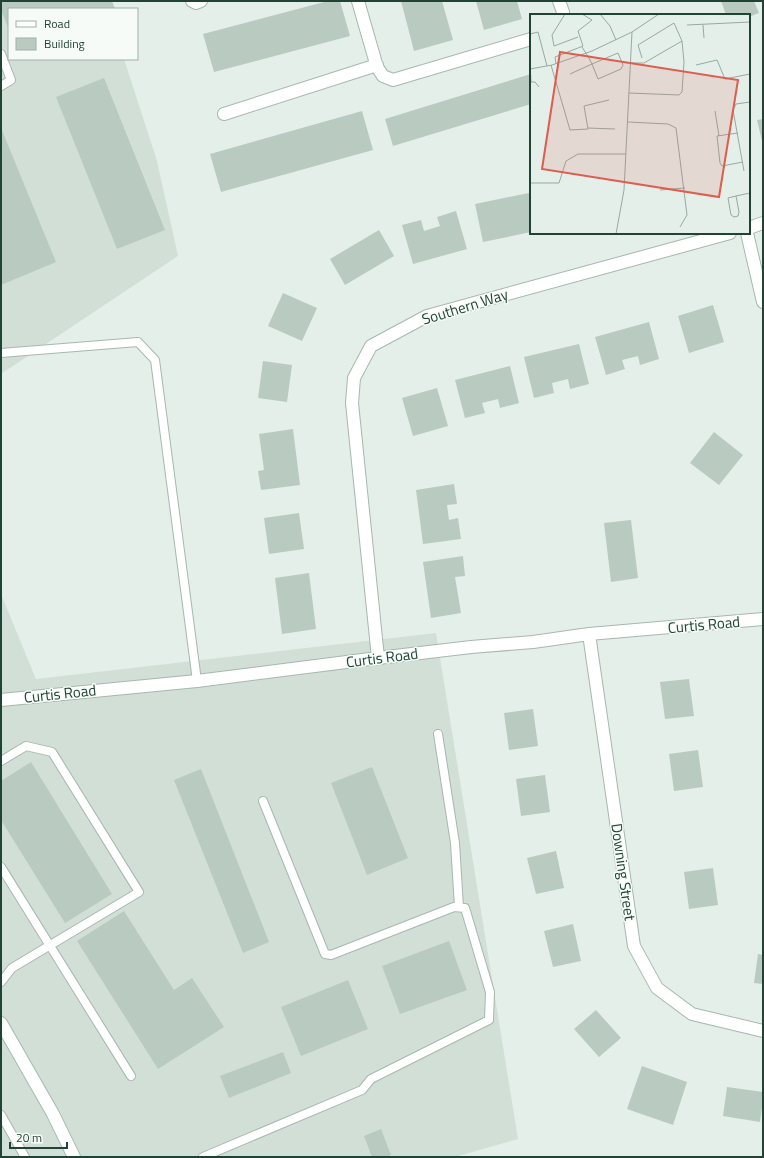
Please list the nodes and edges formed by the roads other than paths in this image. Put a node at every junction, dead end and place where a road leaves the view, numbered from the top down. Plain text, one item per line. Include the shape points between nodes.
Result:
1 (192, 1) edge
2 (201, 1) edge
3 (358, 1) edge
4 (559, 1) edge
5 (562, 14) edge
6 (530, 38) edge
7 (1, 54) edge
8 (376, 64) junction
9 (1, 86) edge
10 (224, 114) dead end
11 (763, 223) edge
12 (750, 228) edge
13 (726, 234) edge
14 (747, 234) edge
15 (763, 302) edge
16 (1, 353) edge
17 (763, 619) edge
18 (589, 634) junction
19 (378, 658) junction
20 (197, 680) junction
21 (1, 699) edge
22 (438, 734) dead end
23 (1, 760) edge
24 (263, 801) dead end
25 (1, 867) edge
26 (459, 907) junction
27 (50, 945) junction
28 (1, 982) edge
29 (1, 1023) edge
30 (763, 1031) edge
31 (130, 1076) dead end
32 (1, 1115) edge
33 (25, 1157) edge
34 (74, 1157) edge
35 (203, 1157) edge

1 - 2 street
3 - 8 street
4 - 5 street
6 - 8 street via 393,80 382,76
7 - 9 lane via 11,80
8 - 10 street
11 - 12 street
13 - 19 street, Southern Way via 427,316 371,346 354,378 352,403
14 - 15 street
16 - 20 lane via 138,342 155,360
17 - 18 street, Curtis Road
18 - 19 street, Curtis Road
18 - 30 street, Downing Street via 634,946 657,988 692,1014
19 - 20 street, Curtis Road
20 - 21 street, Curtis Road
22 - 26 lane via 455,842
23 - 27 lane via 26,746 52,752 139,892
24 - 26 lane via 325,954 331,955
25 - 27 lane
26 - 35 lane via 465,908 490,992 489,1020 371,1080 362,1090
27 - 28 lane via 12,968
27 - 31 lane
29 - 34 street via 53,1114
32 - 33 lane

